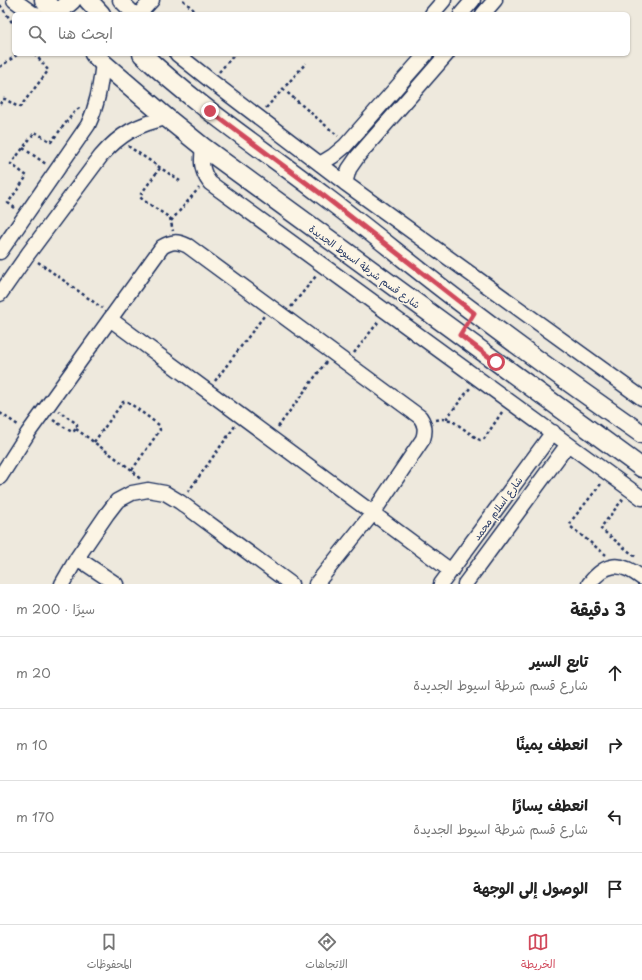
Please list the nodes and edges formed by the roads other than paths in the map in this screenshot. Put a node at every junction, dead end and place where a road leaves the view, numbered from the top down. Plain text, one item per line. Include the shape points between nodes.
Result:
1 (14, 0) edge
2 (44, 0) edge
3 (72, 0) edge
4 (88, 0) edge
5 (120, 0) edge
6 (152, 0) edge
7 (444, 0) edge
8 (473, 0) edge
9 (495, 0) edge
10 (31, 12) edge
11 (54, 12) edge
12 (58, 12) edge
13 (99, 12) edge
14 (132, 12) edge
15 (141, 12) edge
16 (434, 12) edge
17 (462, 12) edge
18 (485, 12) edge
19 (145, 56) edge
20 (180, 56) edge
21 (424, 56) edge
22 (446, 56) edge
23 (98, 58) edge
24 (167, 118) junction
25 (203, 147) junction
26 (320, 164) junction
27 (345, 183) junction
28 (0, 252) edge
29 (0, 294) edge
30 (474, 313) junction
31 (111, 317) junction
32 (460, 335) junction
33 (642, 398) edge
34 (552, 432) junction
35 (642, 434) edge
36 (568, 444) junction
37 (642, 468) edge
38 (0, 477) edge
39 (637, 494) edge
40 (373, 513) junction
41 (77, 558) junction
42 (451, 571) junction
43 (642, 578) edge
44 (62, 584) edge
45 (116, 584) edge
46 (291, 584) edge
47 (316, 584) edge
48 (442, 584) edge
49 (466, 584) edge
50 (589, 584) edge

1 - 10 street
2 - 11 main road
3 - 12 main road
4 - 13 main road
5 - 14 street
6 - 15 street
7 - 16 street
8 - 17 street
9 - 18 street
19 - 30 main road via 210,111
20 - 26 street
21 - 26 street via 347,143
22 - 27 street via 358,156 349,169
23 - 24 main road, شارع قسم شرطة اسيوط الجديدة
23 - 28 street via 99,93 88,125
24 - 25 main road, شارع قسم شرطة اسيوط الجديدة
24 - 29 street via 127,133 109,147
25 - 32 main road, شارع قسم شرطة اسيوط الجديدة
25 - 34 street via 202,169 210,182
26 - 27 street
27 - 33 street
30 - 32 main road
30 - 35 main road
31 - 38 street via 28,433
31 - 40 street
31 - 40 street via 162,247 168,243 182,243 420,417 425,427 423,439
32 - 37 main road, شارع قسم شرطة اسيوط الجديدة
34 - 36 street
34 - 42 street, شارع اسلام محمد
36 - 39 street
36 - 49 street, شارع اسلام محمد
40 - 42 street
40 - 47 street
41 - 44 street
41 - 45 street
41 - 46 street via 117,501 132,493 148,490 165,493 180,502
42 - 48 street, شارع اسلام محمد
43 - 50 street via 621,566 611,567 596,575

